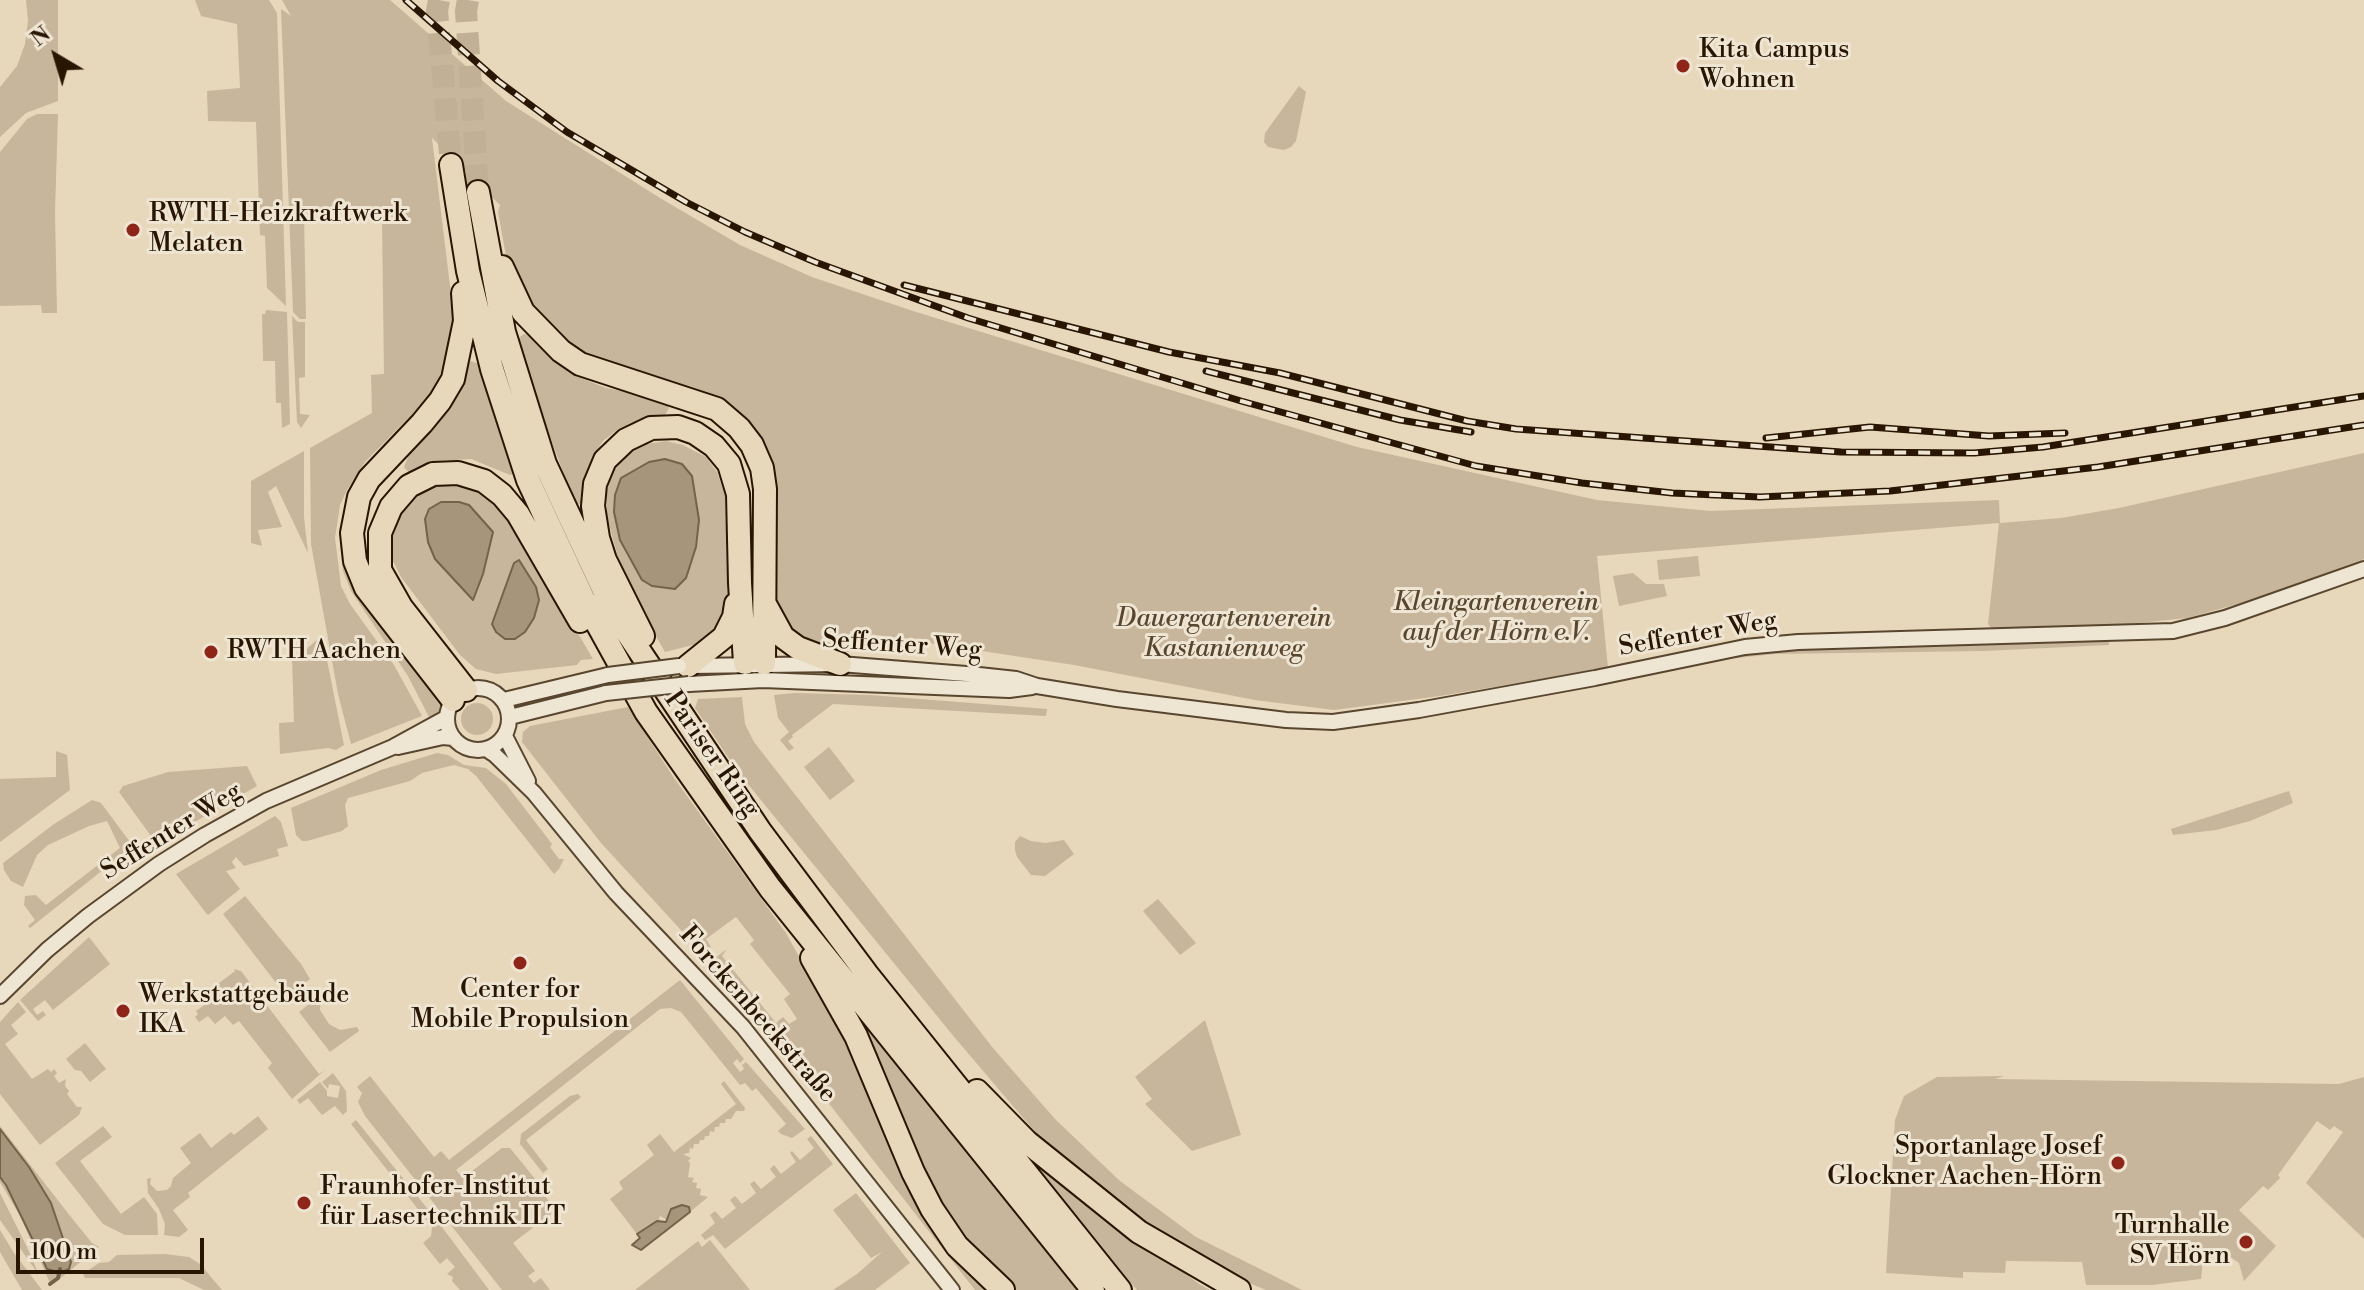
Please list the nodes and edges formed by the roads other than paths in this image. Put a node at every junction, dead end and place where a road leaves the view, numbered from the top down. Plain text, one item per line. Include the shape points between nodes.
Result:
1 (2364, 569) edge
2 (740, 583) junction
3 (765, 605) junction
4 (840, 664) junction
5 (685, 672) junction
6 (754, 672) junction
7 (1037, 686) junction
8 (504, 700) junction
9 (455, 702) junction
10 (678, 709) junction
11 (646, 712) junction
12 (510, 717) junction
13 (505, 736) junction
14 (453, 738) junction
15 (393, 747) junction
16 (486, 749) junction
17 (534, 793) junction
18 (770, 888) junction
19 (867, 974) junction
20 (0, 996) edge
21 (949, 1290) edge
22 (1003, 1290) edge
23 (1093, 1290) edge
24 (1120, 1290) edge
25 (1239, 1290) edge

1 - 7 street, Seffenter Weg via 2173,631 1745,647 1333,722
2 - 5 highway via 724,637
2 - 6 highway
2 - 10 highway via 738,494 729,464 714,446 678,427 651,428 626,440 605,460 595,484 594,517 605,560
3 - 4 highway via 783,637
3 - 6 highway
3 - 10 highway, Pariser Ring via 765,489 752,445 717,409 580,364 543,335 513,293 478,192 504,332 545,464 616,616
4 - 6 street, Seffenter Weg
4 - 7 street, Seffenter Weg via 1016,679
5 - 6 street, Seffenter Weg
5 - 8 street, Seffenter Weg, bridge via 596,677
5 - 12 street, Seffenter Weg, bridge
6 - 7 street, Seffenter Weg via 1009,690
8 - 9 street via 487,688
8 - 12 street
9 - 11 highway via 380,570 380,533 391,507 409,486 433,474 458,473 484,481 502,495 525,524 601,656
9 - 11 highway, Pariser Ring via 366,588 352,533 359,497 369,479 440,401 460,356 465,321 451,165 468,271 528,480 583,598
9 - 14 street
9 - 15 street, Seffenter Weg
10 - 19 highway, Pariser Ring via 760,831
11 - 18 highway, Pariser Ring
12 - 13 street
13 - 16 street
13 - 17 street, Forckenbeckstraße
14 - 15 street, Seffenter Weg
14 - 16 street via 462,746
15 - 20 street, Seffenter Weg via 266,801 170,856 61,938
16 - 17 street, Forckenbeckstraße
17 - 21 street, Forckenbeckstraße via 616,893 743,1027
18 - 22 highway via 856,1036 932,1209 957,1246
18 - 23 highway, Pariser Ring
19 - 24 highway, Pariser Ring
19 - 25 highway via 1027,1142 1139,1232

